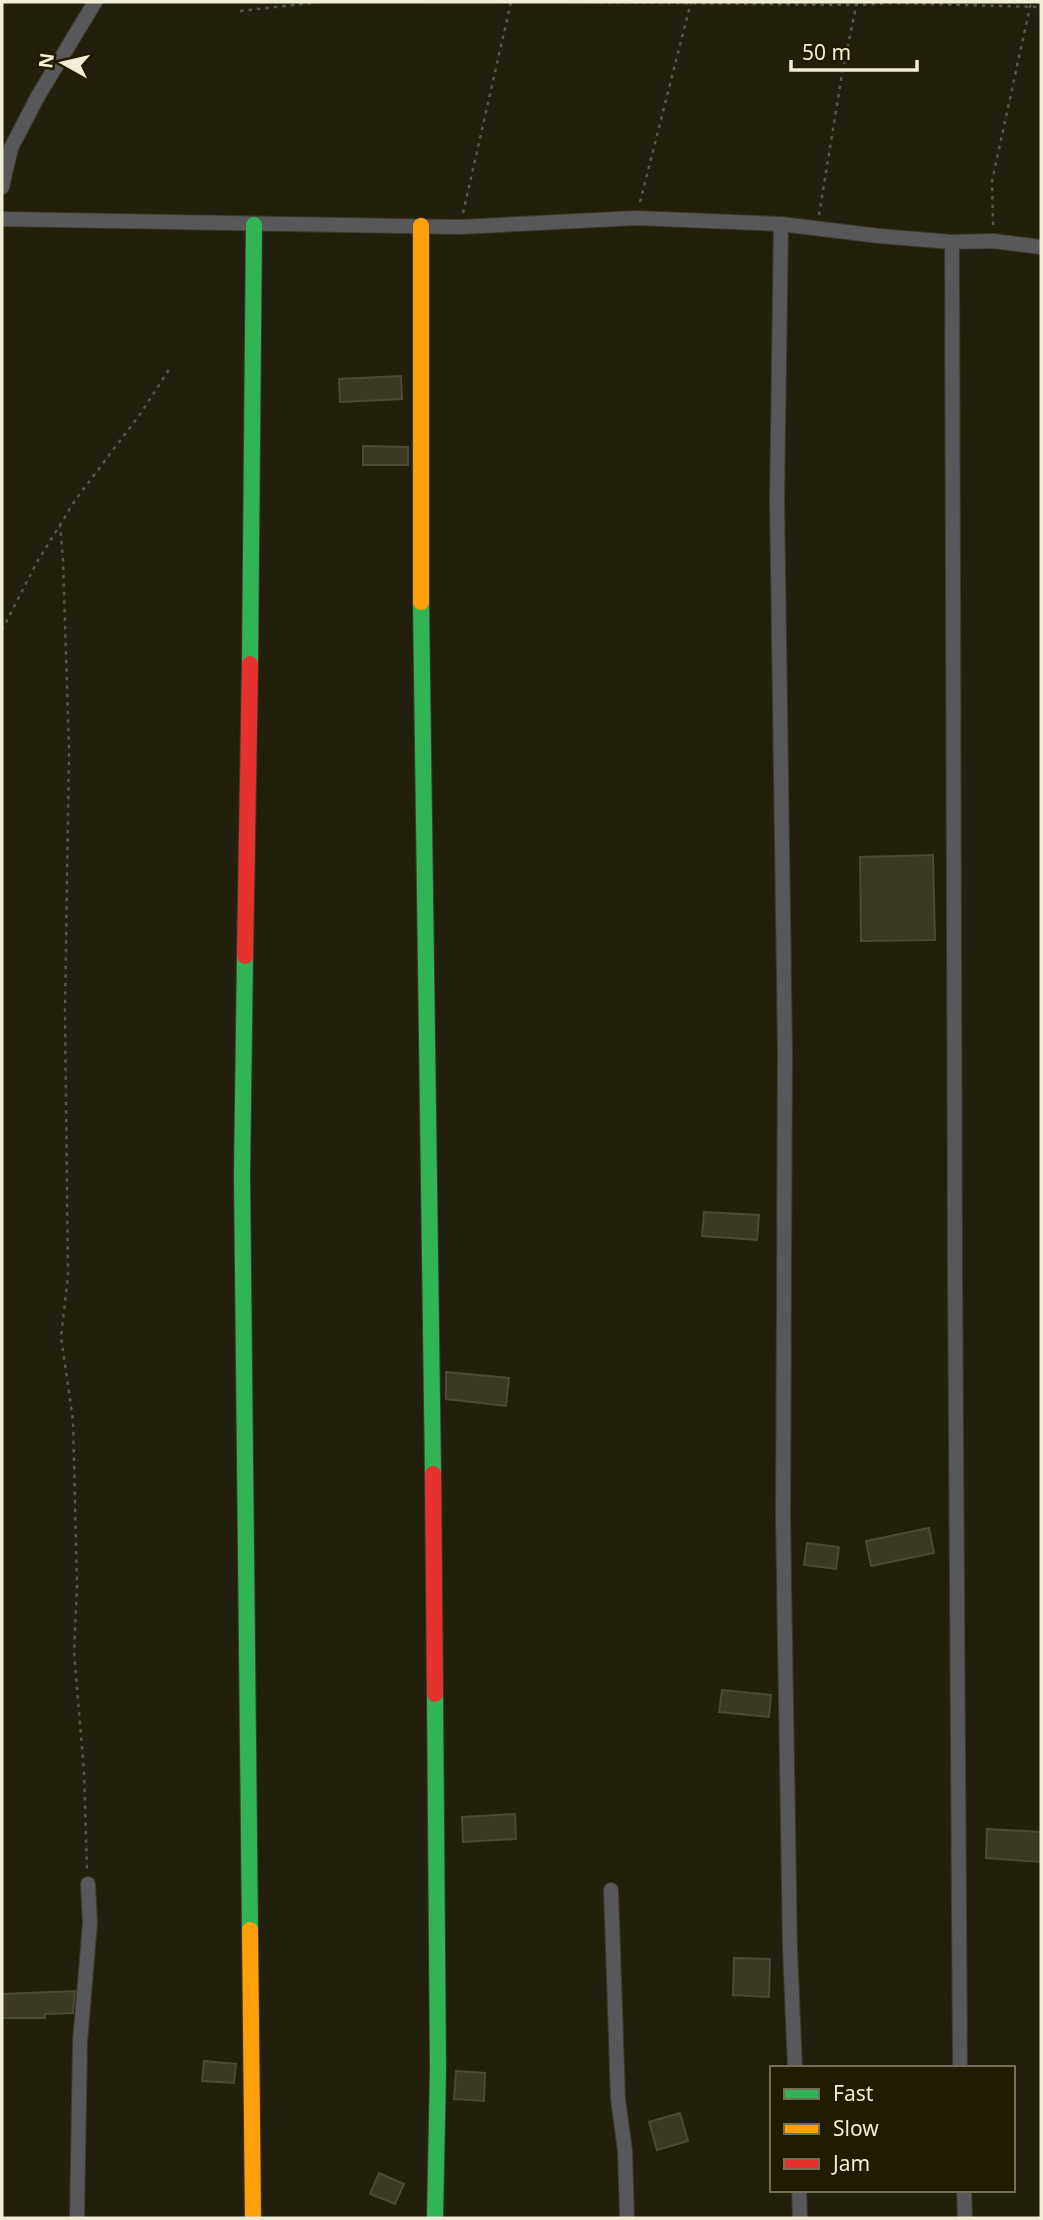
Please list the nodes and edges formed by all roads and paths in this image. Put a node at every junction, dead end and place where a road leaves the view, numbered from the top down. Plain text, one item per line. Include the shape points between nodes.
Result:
1 (95, 2) edge
2 (320, 2) edge
3 (429, 2) edge
4 (492, 2) edge
5 (511, 2) edge
6 (574, 2) edge
7 (691, 2) edge
8 (1031, 2) edge
9 (857, 4) edge
10 (1030, 7) junction
11 (1041, 7) edge
12 (240, 11) dead end
13 (2, 187) edge
14 (636, 218) junction
15 (2, 219) edge
16 (780, 224) junction
17 (254, 225) junction
18 (421, 226) junction
19 (460, 227) junction
20 (817, 229) junction
21 (993, 241) junction
22 (952, 242) junction
23 (1041, 247) edge
24 (170, 368) dead end
25 (60, 524) junction
26 (2, 629) edge
27 (88, 1884) joint
28 (611, 1891) dead end
29 (795, 2066) edge
30 (960, 2066) edge
31 (799, 2192) edge
32 (964, 2192) edge
33 (77, 2218) edge
34 (253, 2218) edge
35 (435, 2218) edge
36 (627, 2218) edge
37 (800, 2218) edge
38 (965, 2218) edge

1 - 13 street via 11,148
2 - 12 path
3 - 4 path
5 - 19 path
6 - 7 path
7 - 9 path
7 - 14 path
8 - 10 path
9 - 10 path
9 - 20 path
10 - 11 path
10 - 21 path via 992,181
14 - 16 street
14 - 19 street
15 - 17 street
16 - 20 street
16 - 29 street via 777,500 785,1051 783,1518
17 - 18 street
17 - 34 street via 242,1175
18 - 19 street
18 - 35 street via 421,698 438,2042
20 - 22 street
21 - 22 street
21 - 23 street
22 - 30 street
24 - 25 path
25 - 26 path
25 - 27 path via 69,750 65,1012 68,1276 61,1337 73,1420 74,1652
27 - 33 street
28 - 36 street
31 - 37 street
32 - 38 street

